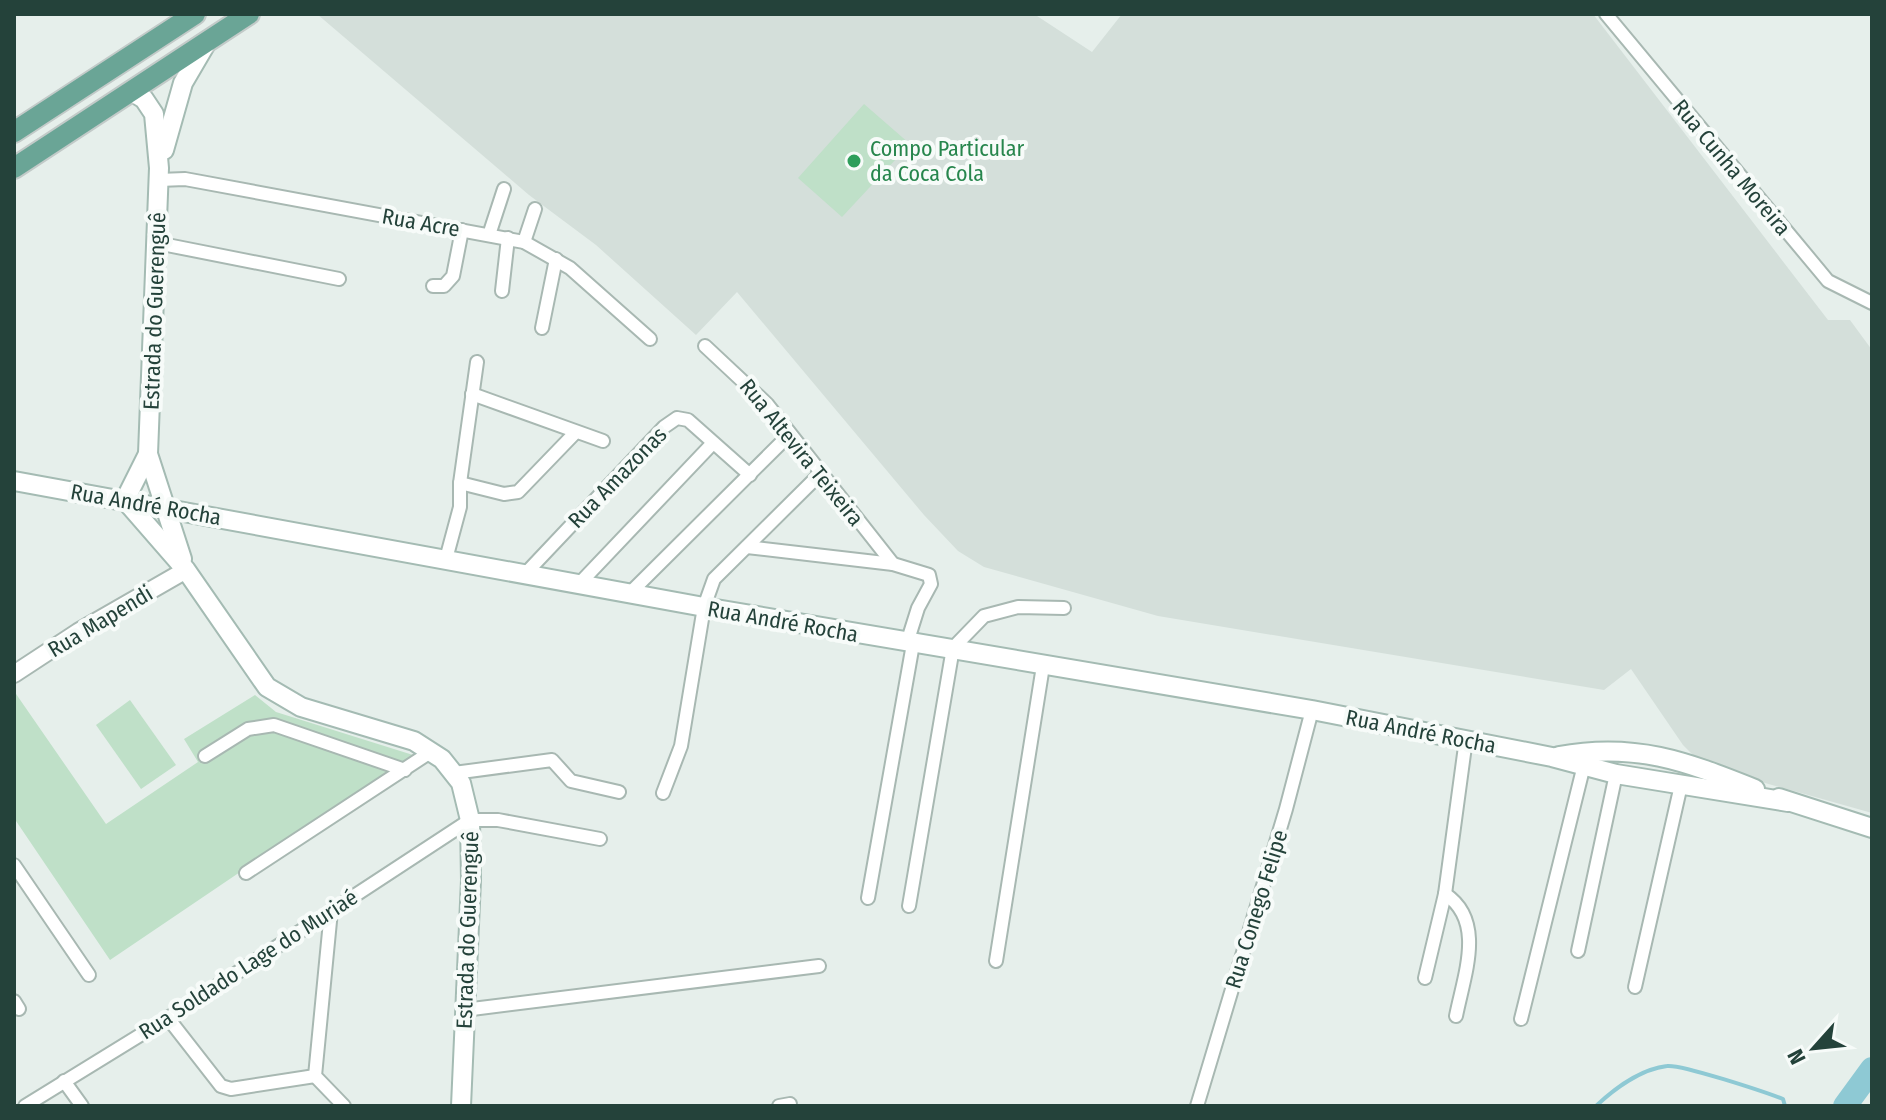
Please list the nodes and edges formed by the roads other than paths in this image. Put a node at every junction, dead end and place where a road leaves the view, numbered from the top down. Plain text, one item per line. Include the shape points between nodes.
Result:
1 (195, 14) edge
2 (249, 14) edge
3 (1606, 14) edge
4 (207, 42) junction
5 (131, 91) junction
6 (14, 132) edge
7 (14, 168) edge
8 (159, 174) junction
9 (504, 189) dead end
10 (535, 209) dead end
11 (462, 230) junction
12 (489, 235) junction
13 (508, 238) junction
14 (524, 242) junction
15 (157, 243) junction
16 (556, 259) junction
17 (339, 279) dead end
18 (433, 286) dead end
19 (502, 291) dead end
20 (1872, 303) edge
21 (542, 328) dead end
22 (650, 339) dead end
23 (705, 346) dead end
24 (477, 362) dead end
25 (472, 394) junction
26 (574, 434) junction
27 (789, 435) junction
28 (603, 441) dead end
29 (712, 444) junction
30 (148, 454) junction
31 (821, 473) junction
32 (750, 475) junction
33 (14, 481) edge
34 (460, 483) junction
35 (125, 500) junction
36 (164, 508) junction
37 (201, 515) junction
38 (176, 543) junction
39 (747, 547) junction
40 (446, 559) junction
41 (893, 564) junction
42 (186, 570) junction
43 (527, 572) junction
44 (580, 583) junction
45 (630, 593) junction
46 (704, 607) junction
47 (1064, 608) dead end
48 (910, 643) junction
49 (953, 648) junction
50 (1043, 666) junction
51 (14, 674) edge
52 (1312, 710) junction
53 (1466, 739) junction
54 (432, 751) junction
55 (205, 756) dead end
56 (1552, 757) junction
57 (1584, 765) junction
58 (405, 770) junction
59 (454, 773) junction
60 (1616, 774) junction
61 (1681, 785) junction
62 (619, 792) dead end
63 (663, 793) dead end
64 (1788, 802) junction
65 (470, 820) junction
66 (1872, 828) edge
67 (600, 839) dead end
68 (14, 865) edge
69 (246, 873) dead end
70 (1445, 894) junction
71 (868, 898) dead end
72 (909, 906) dead end
73 (331, 911) junction
74 (1578, 951) dead end
75 (996, 961) dead end
76 (819, 966) dead end
77 (89, 975) dead end
78 (1425, 978) dead end
79 (1635, 987) dead end
80 (464, 1010) junction
81 (1456, 1016) dead end
82 (168, 1018) junction
83 (1521, 1019) dead end
84 (315, 1076) junction
85 (64, 1081) junction
86 (25, 1106) edge
87 (82, 1106) edge
88 (344, 1106) edge
89 (461, 1106) edge
90 (1197, 1106) edge

1 - 6 main road
2 - 4 main road
3 - 20 street, Rua Cunha Moreira via 1828,281
4 - 5 main road
4 - 8 main road, Estrada do Guerenguê via 183,83
5 - 7 main road
5 - 8 main road, Estrada do Guerenguê via 154,114
8 - 11 street, Rua Acre
8 - 15 main road, Estrada do Guerenguê
9 - 12 street
10 - 14 street
11 - 12 street, Rua Acre
11 - 18 street via 453,276 444,286
12 - 13 street, Rua Acre
13 - 14 street, Rua Acre
13 - 19 street
14 - 16 street, Rua Acre
15 - 17 street
15 - 30 main road, Estrada do Guerenguê
16 - 21 street
16 - 22 street, Rua Acre
23 - 27 street, Rua Altevira Teixeira via 767,404
24 - 25 street
25 - 26 street
25 - 34 street
26 - 28 street
26 - 34 street via 518,492 504,494
27 - 31 street, Rua Altevira Teixeira
27 - 32 street
29 - 32 street, Rua Amazonas
29 - 43 street, Rua Amazonas via 688,420 671,421
29 - 44 street
30 - 35 main road, Estrada do Guerenguê
30 - 36 main road, Estrada do Guerenguê
31 - 39 street
31 - 41 street, Rua Altevira Teixeira
32 - 45 street
33 - 35 main road, Rua André Rocha
34 - 40 street via 460,507
35 - 36 main road, Rua André Rocha
35 - 42 main road, Estrada do Guerenguê
36 - 37 main road, Rua André Rocha
36 - 38 main road, Estrada do Guerenguê
37 - 38 main road
37 - 40 main road, Rua André Rocha
38 - 42 main road, Estrada do Guerenguê
39 - 41 street
39 - 46 street via 714,579
40 - 43 main road, Rua André Rocha
41 - 48 street via 932,579
42 - 51 street, Rua Mapendi
42 - 54 main road, Estrada do Guerenguê via 255,673 279,697
43 - 44 main road, Rua André Rocha
44 - 45 main road, Rua André Rocha
45 - 46 main road, Rua André Rocha
46 - 48 main road, Rua André Rocha
46 - 63 street via 681,746
47 - 49 street via 1018,607 984,616
48 - 49 main road, Rua André Rocha
48 - 71 street
49 - 50 main road, Rua André Rocha
49 - 72 street
50 - 52 main road, Rua André Rocha
50 - 75 street
52 - 53 main road, Rua André Rocha
52 - 90 street, Rua Conego Felipe
53 - 56 main road, Rua André Rocha
53 - 70 street
54 - 58 street
54 - 59 main road, Estrada do Guerenguê
55 - 58 street via 248,729 274,725
56 - 57 main road, Rua André Rocha
56 - 64 main road, Rua André Rocha via 1606,750 1662,755
57 - 60 main road, Rua André Rocha
57 - 83 street
58 - 69 street
59 - 62 street via 552,760 571,781
59 - 65 main road, Estrada do Guerenguê
60 - 61 main road, Rua André Rocha
60 - 74 street
61 - 64 main road, Rua André Rocha
61 - 79 street
64 - 66 main road, Rua André Rocha
65 - 67 street via 498,820
65 - 73 street, Rua Soldado Lage do Muriaé
65 - 80 main road, Estrada do Guerenguê
68 - 77 street
70 - 78 street
70 - 81 street via 1464,910 1469,931
73 - 82 street, Rua Soldado Lage do Muriaé
73 - 84 street
76 - 80 street
80 - 89 main road, Estrada do Guerenguê
82 - 84 street via 221,1086 231,1089
82 - 85 street, Rua Soldado Lage do Muriaé
84 - 88 street
85 - 86 street, Rua Soldado Lage do Muriaé
85 - 87 street

